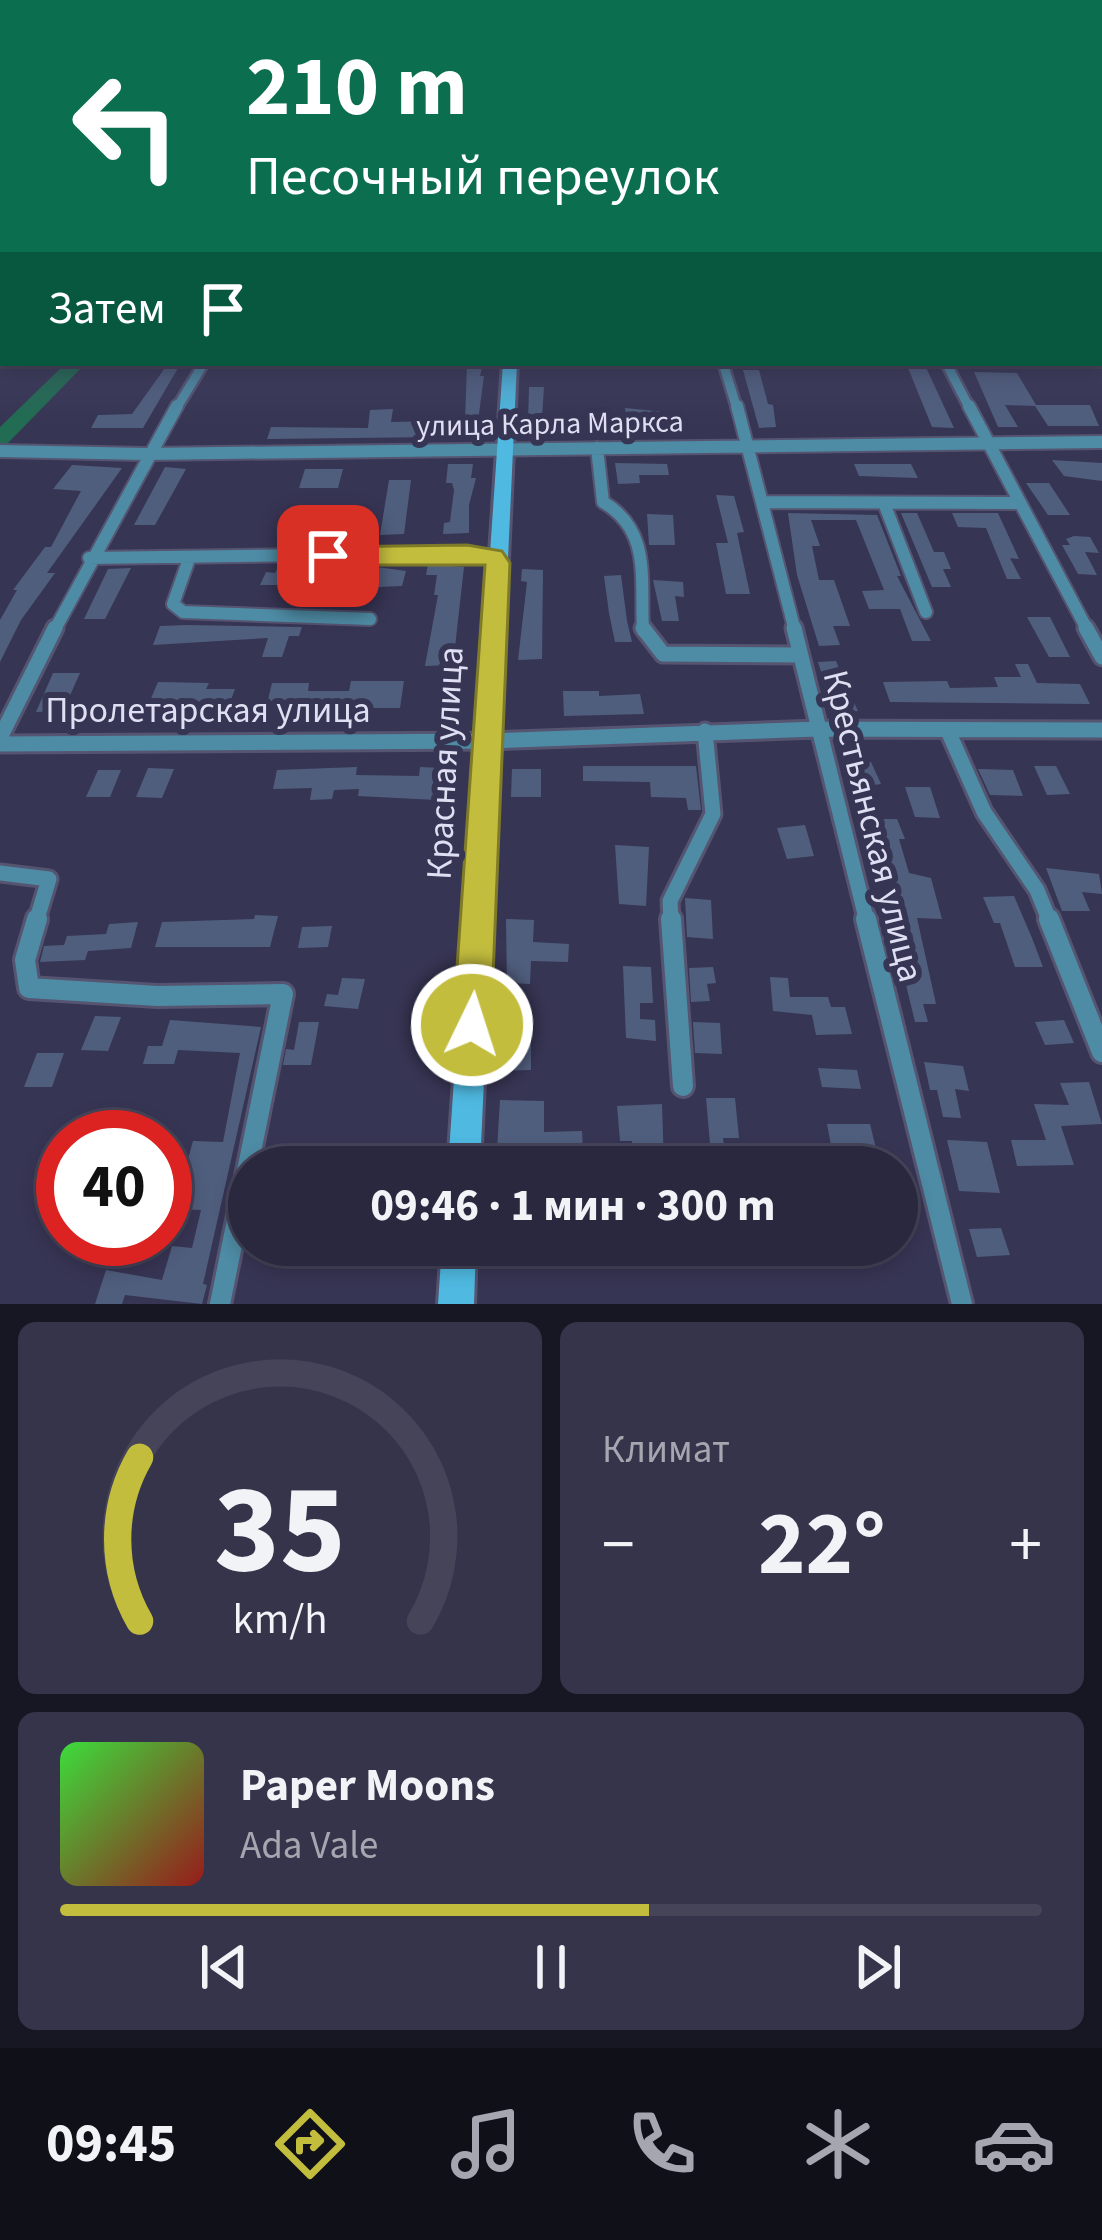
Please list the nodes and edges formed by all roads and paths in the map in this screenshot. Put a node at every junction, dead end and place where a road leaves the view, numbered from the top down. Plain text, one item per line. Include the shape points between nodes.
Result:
1 (202, 366) edge
2 (511, 366) edge
3 (724, 366) edge
4 (948, 366) edge
5 (985, 440) junction
6 (748, 442) junction
7 (1102, 442) edge
8 (597, 448) junction
9 (0, 451) edge
10 (503, 451) junction
11 (146, 454) junction
12 (763, 502) junction
13 (1018, 502) junction
14 (884, 503) junction
15 (89, 558) junction
16 (189, 559) junction
17 (497, 563) junction
18 (926, 612) dead end
19 (370, 620) dead end
20 (800, 656) junction
21 (1102, 657) edge
22 (818, 729) junction
23 (1102, 730) edge
24 (705, 731) junction
25 (948, 731) junction
26 (0, 741) edge
27 (489, 741) junction
28 (0, 872) edge
29 (1102, 1052) edge
30 (683, 1087) dead end
31 (465, 1146) edge
32 (458, 1266) edge
33 (220, 1304) edge
34 (456, 1304) edge
35 (962, 1304) edge

1 - 11 street
2 - 10 street, Красная улица
3 - 6 street, Крестьянская улица
4 - 5 street
5 - 6 street, улица Карла Маркса
5 - 7 street, улица Карла Маркса
5 - 13 street
6 - 8 street, улица Карла Маркса
6 - 12 street, Крестьянская улица
8 - 10 street, улица Карла Маркса
8 - 20 street via 603,502 625,515 638,536 650,644 663,654
9 - 11 street, улица Карла Маркса
10 - 11 street, улица Карла Маркса
10 - 17 street, Красная улица
11 - 15 street
12 - 14 street
12 - 20 street, Крестьянская улица
13 - 14 street
13 - 21 street
14 - 18 street
15 - 16 street
15 - 26 street
16 - 17 street via 467,553
16 - 19 street via 173,604 184,613
17 - 27 street, Красная улица
20 - 22 street, Крестьянская улица
22 - 24 street, Пролетарская улица
22 - 25 street, Пролетарская улица
22 - 35 street, Крестьянская улица
23 - 25 street, Пролетарская улица
24 - 27 street, Пролетарская улица
24 - 30 street via 713,814 670,901
25 - 29 street via 984,812 1037,890
26 - 27 street, Пролетарская улица
27 - 31 street, Красная улица
28 - 33 street via 49,879 25,960 29,988 283,994
32 - 34 street

